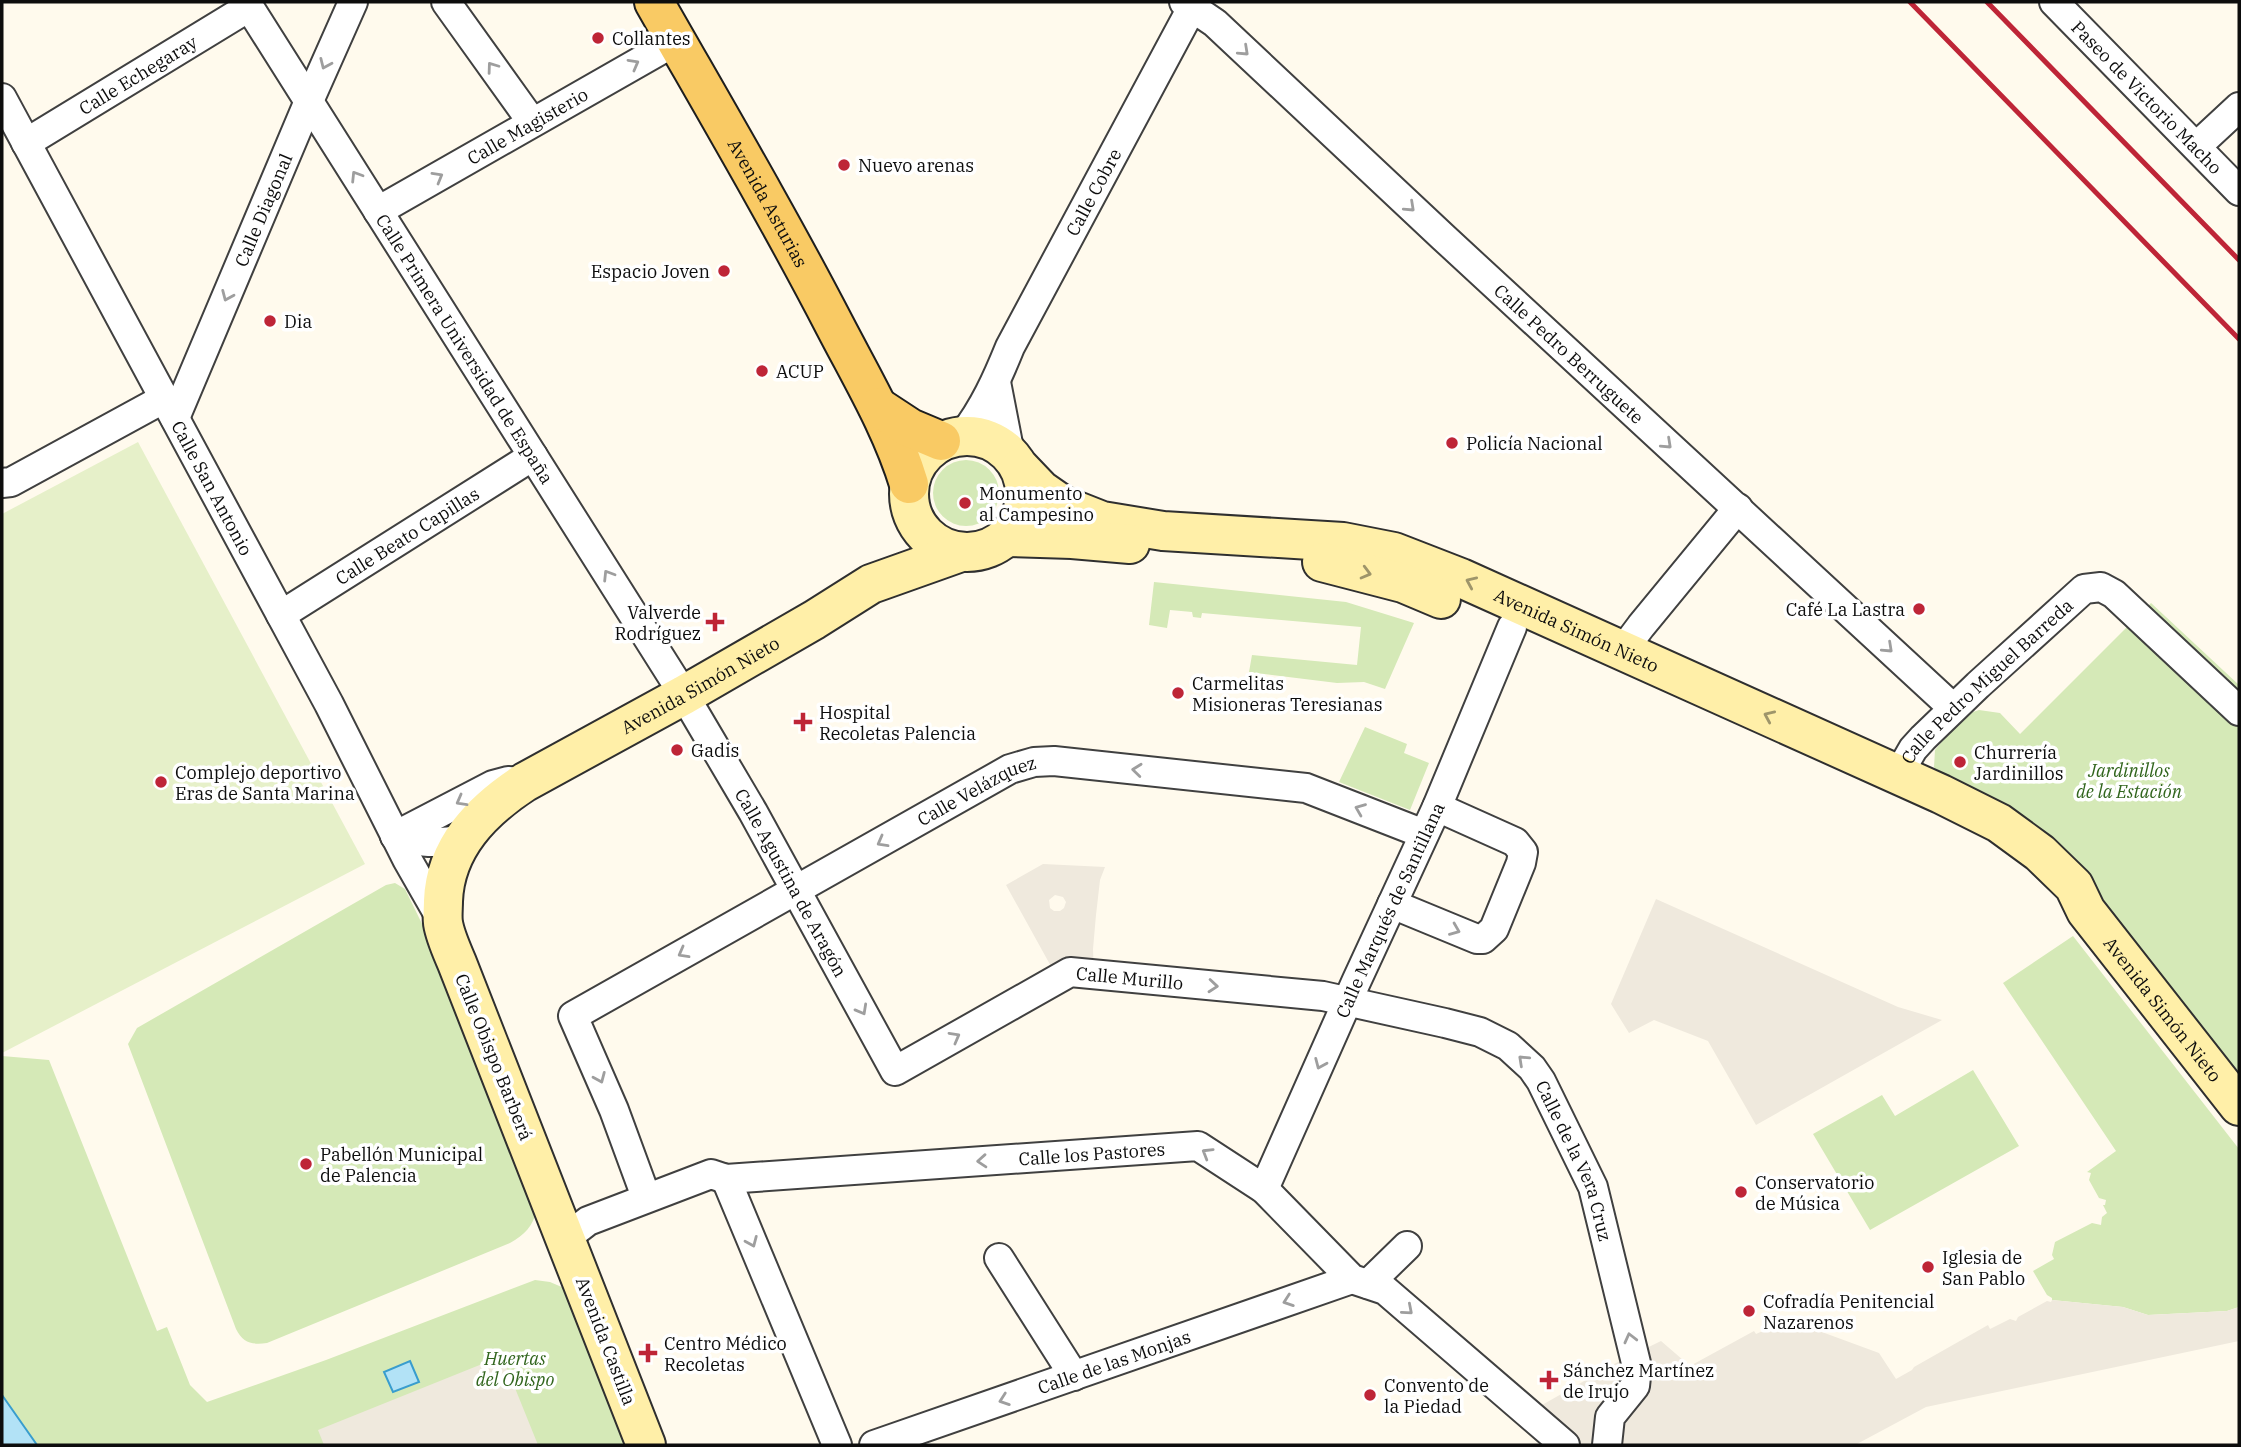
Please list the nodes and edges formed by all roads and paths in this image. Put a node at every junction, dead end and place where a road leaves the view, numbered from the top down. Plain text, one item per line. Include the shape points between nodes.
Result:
1 (353, 2) edge
2 (446, 2) edge
3 (654, 2) edge
4 (2054, 2) edge
5 (248, 4) edge
6 (1190, 4) edge
7 (676, 41) junction
8 (2, 98) edge
9 (309, 101) junction
10 (2239, 107) edge
11 (532, 122) junction
12 (26, 143) junction
13 (2197, 146) junction
14 (2239, 191) edge
15 (378, 211) junction
16 (996, 382) junction
17 (878, 407) junction
18 (170, 408) junction
19 (952, 438) junction
20 (533, 456) junction
21 (1015, 461) junction
22 (2, 483) edge
23 (910, 498) junction
24 (1738, 508) junction
25 (1006, 537) junction
26 (961, 552) junction
27 (872, 584) junction
28 (281, 615) junction
29 (1512, 627) junction
30 (1623, 650) junction
31 (684, 695) junction
32 (1693, 709) junction
33 (1953, 709) junction
34 (2239, 711) edge
35 (1789, 753) junction
36 (1899, 775) junction
37 (525, 782) junction
38 (1437, 807) junction
39 (1424, 834) junction
40 (395, 836) junction
41 (463, 839) junction
42 (1994, 846) junction
43 (418, 879) joint
44 (796, 890) junction
45 (1392, 904) junction
46 (2086, 911) junction
47 (443, 922) junction
48 (1347, 1002) junction
49 (895, 1071) joint
50 (2239, 1106) edge
51 (726, 1179) junction
52 (1264, 1189) junction
53 (646, 1197) junction
54 (566, 1238) junction
55 (1408, 1246) dead end
56 (999, 1258) dead end
57 (1360, 1281) junction
58 (1074, 1376) junction
59 (646, 1445) edge
60 (837, 1445) edge
61 (874, 1445) edge
62 (1565, 1445) edge
63 (1608, 1445) edge

1 -> 9 street, Calle Diagonal
11 -> 2 street
3 - 7 main road, Avenida Asturias
4 - 13 street, Paseo de Victorio Macho
5 - 9 street, Calle Primera Universidad de España
5 - 12 street, Calle Echegaray
6 - 16 street, Calle Cobre via 1010,347
6 -> 24 street, Calle Pedro Berruguete
11 -> 7 street, Calle Magisterio
7 - 17 main road, Avenida Asturias
8 - 12 street, Calle San Antonio
15 -> 9 street, Calle Primera Universidad de España
9 -> 18 street, Calle Diagonal
10 - 13 street
15 -> 11 street, Calle Magisterio
12 - 18 street, Calle San Antonio
13 - 14 street, Paseo de Victorio Macho
15 - 20 street, Calle Primera Universidad de España
16 - 19 street, Calle Cobre via 975,419
16 - 21 street
17 - 19 main road via 910,428
17 - 23 main road, Avenida Asturias via 902,462
18 - 22 street
18 - 28 street, Calle San Antonio
19 - 21 main road via 980,436 996,443
19 - 23 main road via 919,458
20 - 28 street, Calle Beato Capillas
31 -> 20 street, Calle Primera Universidad de España
21 - 25 main road via 1025,486 1025,505
30 -> 21 main road, Avenida Simón Nieto via 1394,552 1343,542 1163,531 1102,521 1064,506 1041,490
23 - 26 main road via 918,527 930,540
23 - 27 main road, Avenida Simón Nieto via 897,544
24 - 30 street
24 -> 33 street, Calle Pedro Berruguete
25 - 26 main road via 985,549
25 -> 29 main road, Avenida Simón Nieto via 1249,553 1327,563 1403,583
26 - 27 main road, Avenida Simón Nieto
27 - 31 main road, Avenida Simón Nieto
28 - 40 street, Calle San Antonio
29 - 30 main road via 1547,633 1598,657 1615,656
29 - 32 main road, Avenida Simón Nieto
29 - 38 street, Calle Marqués de Santillana
30 - 32 main road via 1622,659 1632,672 1679,691
36 -> 30 main road, Avenida Simón Nieto
31 - 37 main road, Avenida Simón Nieto
31 - 44 street, Calle Agustina de Aragón
32 - 35 main road, Avenida Simón Nieto
33 - 34 street, Calle Pedro Miguel Barreda via 2084,589 2101,587
33 - 36 street, Calle Pedro Miguel Barreda via 1913,749
35 - 36 main road via 1820,753 1876,779
35 - 42 main road, Avenida Simón Nieto
36 - 42 main road via 1908,793 1976,824
36 - 46 main road, Avenida Simón Nieto via 1999,823 2074,886
37 -> 40 street, Avenida Simón Nieto via 493,785
37 - 41 main road, Avenida Simón Nieto via 500,799
38 - 39 street, Calle Marqués de Santillana
45 -> 38 street via 1477,939 1494,929 1523,852 1515,842
39 -> 44 street, Calle Velázquez via 1306,788 1034,762 1010,769
39 - 45 street, Calle Marqués de Santillana
40 - 41 street via 425,843
40 - 43 street, Calle San Antonio
41 - 47 main road, Avenida Simón Nieto via 447,874
42 - 46 main road, Avenida Simón Nieto
43 - 47 street, Calle Obispo Barberá
44 -> 49 street, Calle Agustina de Aragón
44 -> 53 street, Calle Velázquez via 573,1016
45 - 48 street, Calle Marqués de Santillana
46 - 50 main road, Avenida Simón Nieto
47 - 54 main road, Calle Obispo Barberá
49 -> 48 street, Calle Murillo via 1070,972
48 -> 52 street, Calle Marqués de Santillana
63 -> 48 street, Calle de la Vera Cruz via 1610,1417 1634,1386 1637,1367 1593,1187 1541,1081 1508,1046 1480,1032
52 -> 51 street, Calle los Pastores via 1198,1146
51 - 53 street, Calle los Pastores via 711,1174
51 -> 60 street
52 - 57 street, Calle los Pastores
53 - 54 street, Calle los Pastores via 588,1221
54 - 59 main road, Avenida Castilla
55 - 57 street
56 - 58 street
57 -> 58 street, Calle de las Monjas
57 -> 62 street, Calle los Pastores via 1385,1290
58 -> 61 street, Calle de las Monjas

